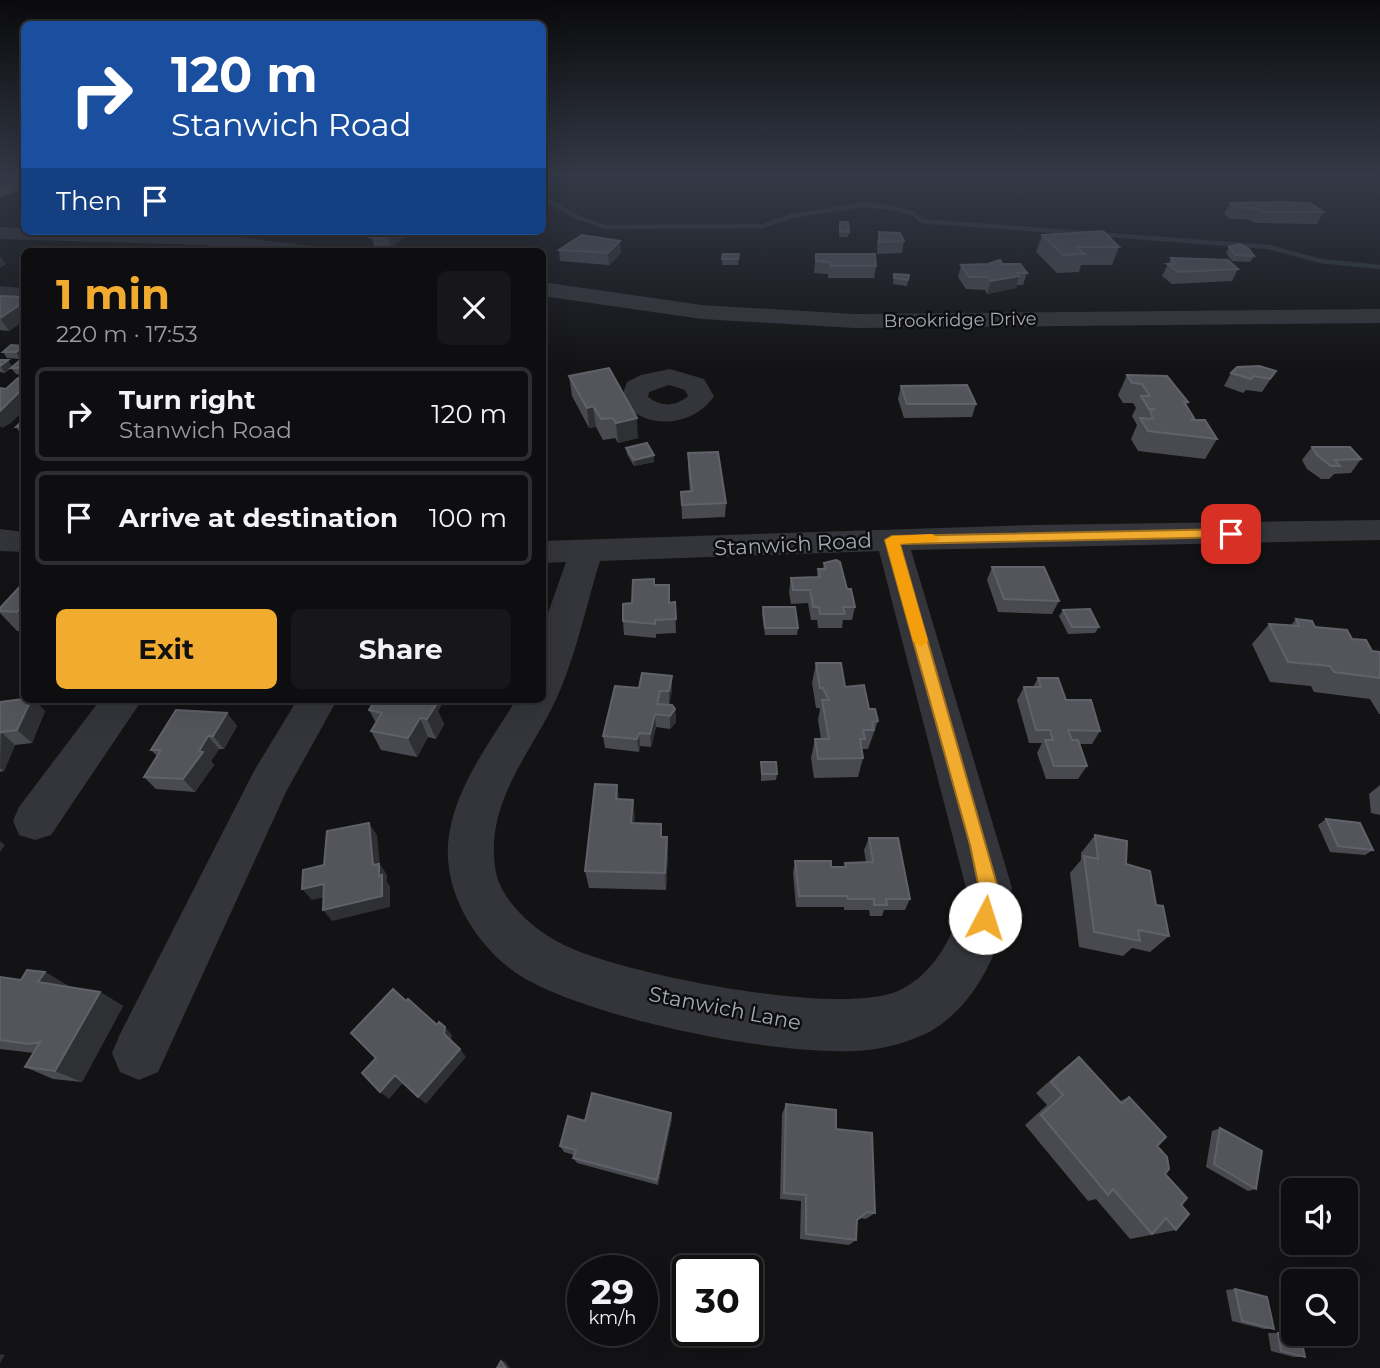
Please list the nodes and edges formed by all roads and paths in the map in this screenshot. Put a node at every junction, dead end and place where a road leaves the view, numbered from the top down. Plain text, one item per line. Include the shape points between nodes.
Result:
1 (166, 238) edge
2 (271, 248) edge
3 (546, 290) edge
4 (0, 293) edge
5 (21, 295) edge
6 (1380, 316) edge
7 (1379, 533) edge
8 (0, 540) edge
9 (892, 540) junction
10 (21, 542) edge
11 (586, 551) junction
12 (546, 552) edge
13 (546, 676) edge
14 (120, 703) edge
15 (315, 703) edge
16 (534, 703) edge
17 (34, 821) dead end
18 (138, 1054) dead end

1 - 2 street
3 - 6 street, Brookridge Drive via 692,311 855,321
4 - 5 street
7 - 9 street, Stanwich Road
8 - 10 street
9 - 11 street, Stanwich Road
9 - 16 street, Stanwich Lane via 989,888 985,918 974,947 936,994 910,1013 880,1024 806,1024 755,1018 586,977 549,964 516,941 495,923 480,894 471,868 472,837 491,777
11 - 12 street, Stanwich Road
11 - 13 street
14 - 17 street
15 - 18 street via 269,784

